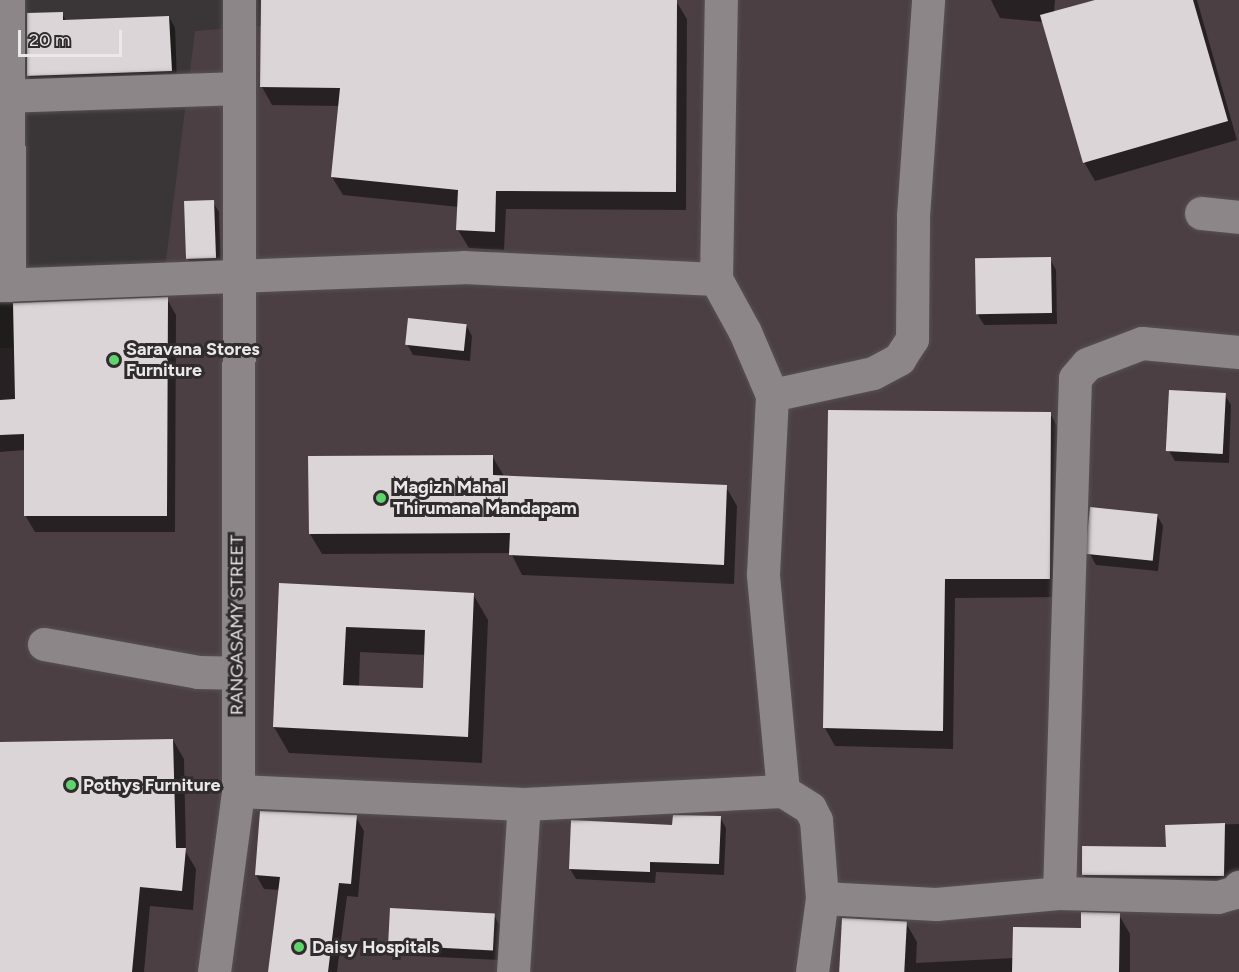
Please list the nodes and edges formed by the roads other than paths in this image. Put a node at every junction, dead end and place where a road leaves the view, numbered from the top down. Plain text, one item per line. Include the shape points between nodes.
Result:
1 (8, 0) edge
2 (239, 0) edge
3 (722, 0) edge
4 (928, 0) edge
5 (238, 88) junction
6 (4, 96) edge
7 (1201, 213) dead end
8 (1239, 217) edge
9 (237, 278) junction
10 (716, 279) junction
11 (5, 285) edge
12 (1239, 352) edge
13 (772, 395) junction
14 (44, 644) dead end
15 (237, 674) junction
16 (238, 791) junction
17 (783, 792) junction
18 (524, 804) junction
19 (1239, 887) edge
20 (1059, 893) junction
21 (822, 898) junction
22 (214, 972) edge
23 (513, 972) edge
24 (812, 972) edge

1 - 6 street
2 - 5 street, RANGASAMY STREET
3 - 10 street
4 - 13 street via 913,216 912,339 899,359 873,373
5 - 6 street
5 - 9 street, RANGASAMY STREET
6 - 11 street
7 - 8 street
9 - 10 street via 463,267
9 - 11 street
9 - 15 street, RANGASAMY STREET
10 - 13 street via 745,332
12 - 20 street via 1142,343 1087,364 1074,378
13 - 17 street via 763,574
14 - 15 street via 198,672
15 - 16 street, RANGASAMY STREET
16 - 18 street
16 - 22 street, RANGASAMY STREET
17 - 18 street
17 - 21 street via 810,808 816,820
18 - 23 street
19 - 20 street via 1236,892 1218,897
20 - 21 street via 936,904
21 - 24 street

